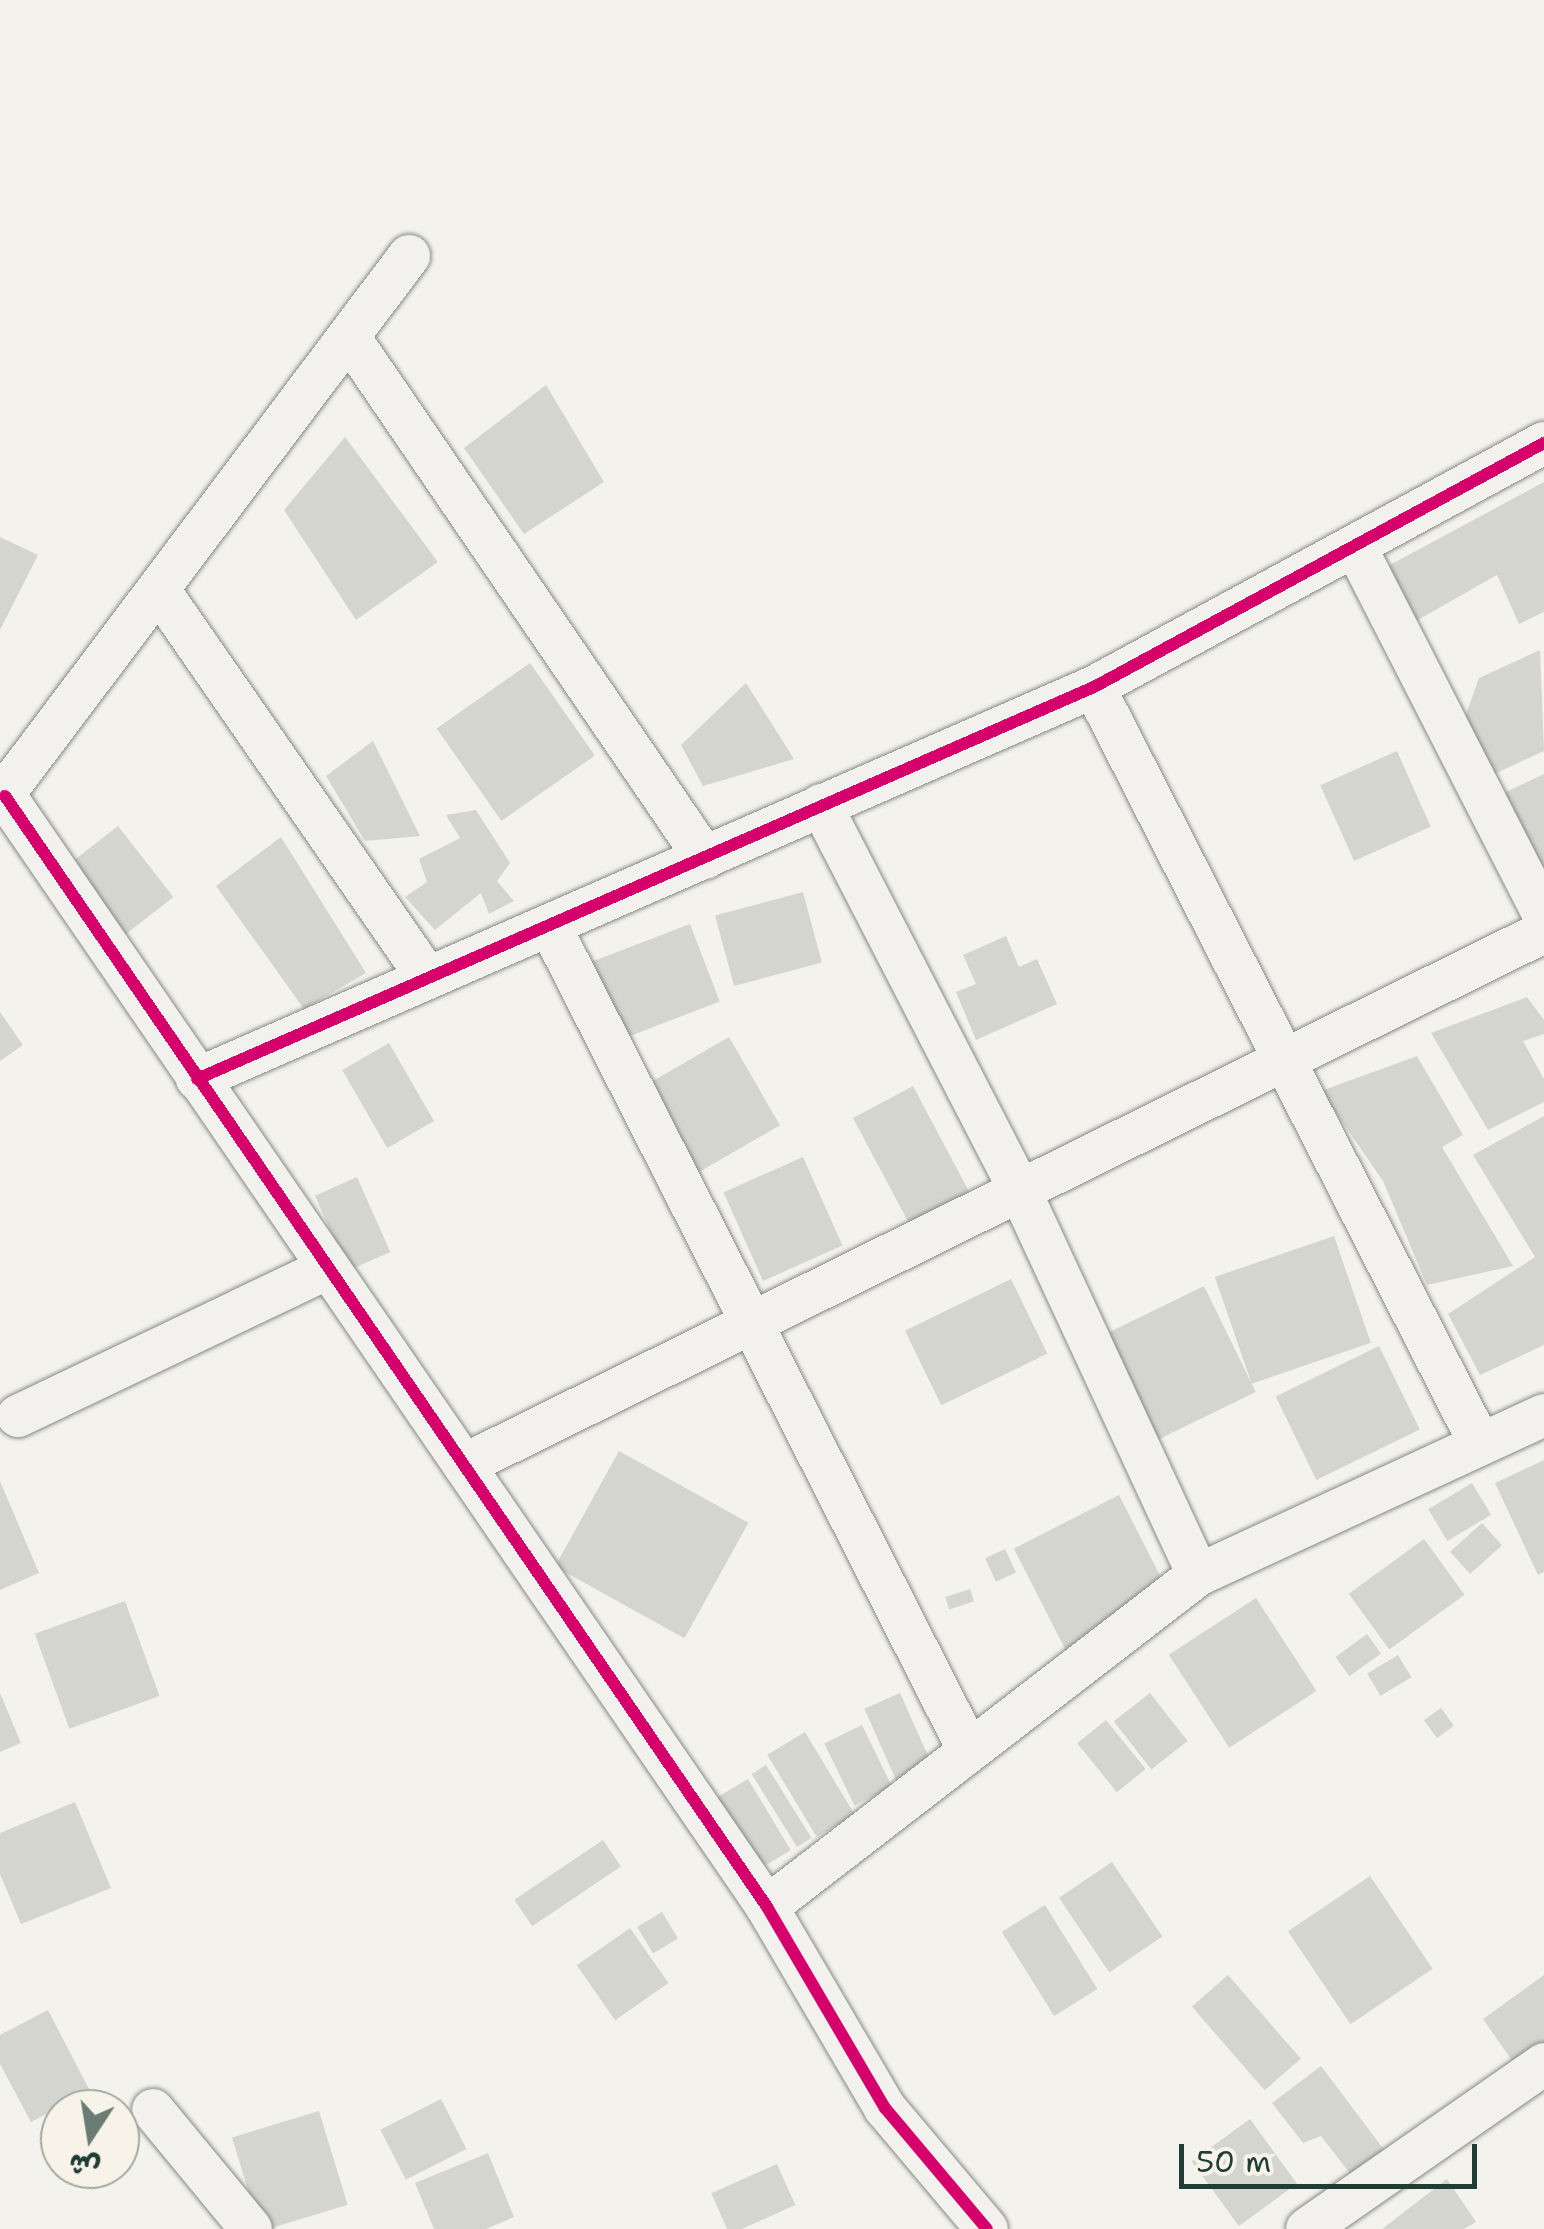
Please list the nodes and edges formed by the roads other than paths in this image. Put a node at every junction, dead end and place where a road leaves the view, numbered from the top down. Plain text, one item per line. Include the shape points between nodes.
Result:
1 (409, 256) dead end
2 (348, 338) junction
3 (1544, 443) edge
4 (1355, 546) junction
5 (159, 590) junction
6 (1094, 687) junction
7 (3, 798) edge
8 (821, 805) junction
9 (705, 858) junction
10 (1544, 916) edge
11 (550, 926) junction
12 (1544, 932) edge
13 (428, 978) junction
14 (1282, 1062) junction
15 (197, 1079) junction
16 (1020, 1191) junction
17 (328, 1268) junction
18 (747, 1326) junction
19 (1544, 1414) edge
20 (18, 1416) dead end
21 (1480, 1444) junction
22 (464, 1465) junction
23 (1198, 1575) junction
24 (969, 1751) junction
25 (767, 1907) junction
26 (1544, 2064) edge
27 (153, 2110) dead end
28 (251, 2229) edge
29 (987, 2229) edge
30 (1307, 2229) edge

1 - 2 street
2 - 5 street
2 - 9 street
3 - 4 street
4 - 6 street
4 - 10 street
5 - 7 street
5 - 13 street
6 - 8 street
6 - 14 street
7 - 15 street
8 - 9 street
8 - 16 street
9 - 11 street
11 - 13 street
11 - 18 street
12 - 14 street
13 - 15 street
14 - 16 street
14 - 21 street
15 - 17 street
16 - 18 street
16 - 23 street
17 - 20 street
17 - 22 street
18 - 22 street
18 - 24 street
19 - 21 street
21 - 23 street
22 - 25 street
23 - 24 street
24 - 25 street
25 - 29 street via 885,2108
26 - 30 street
27 - 28 street

